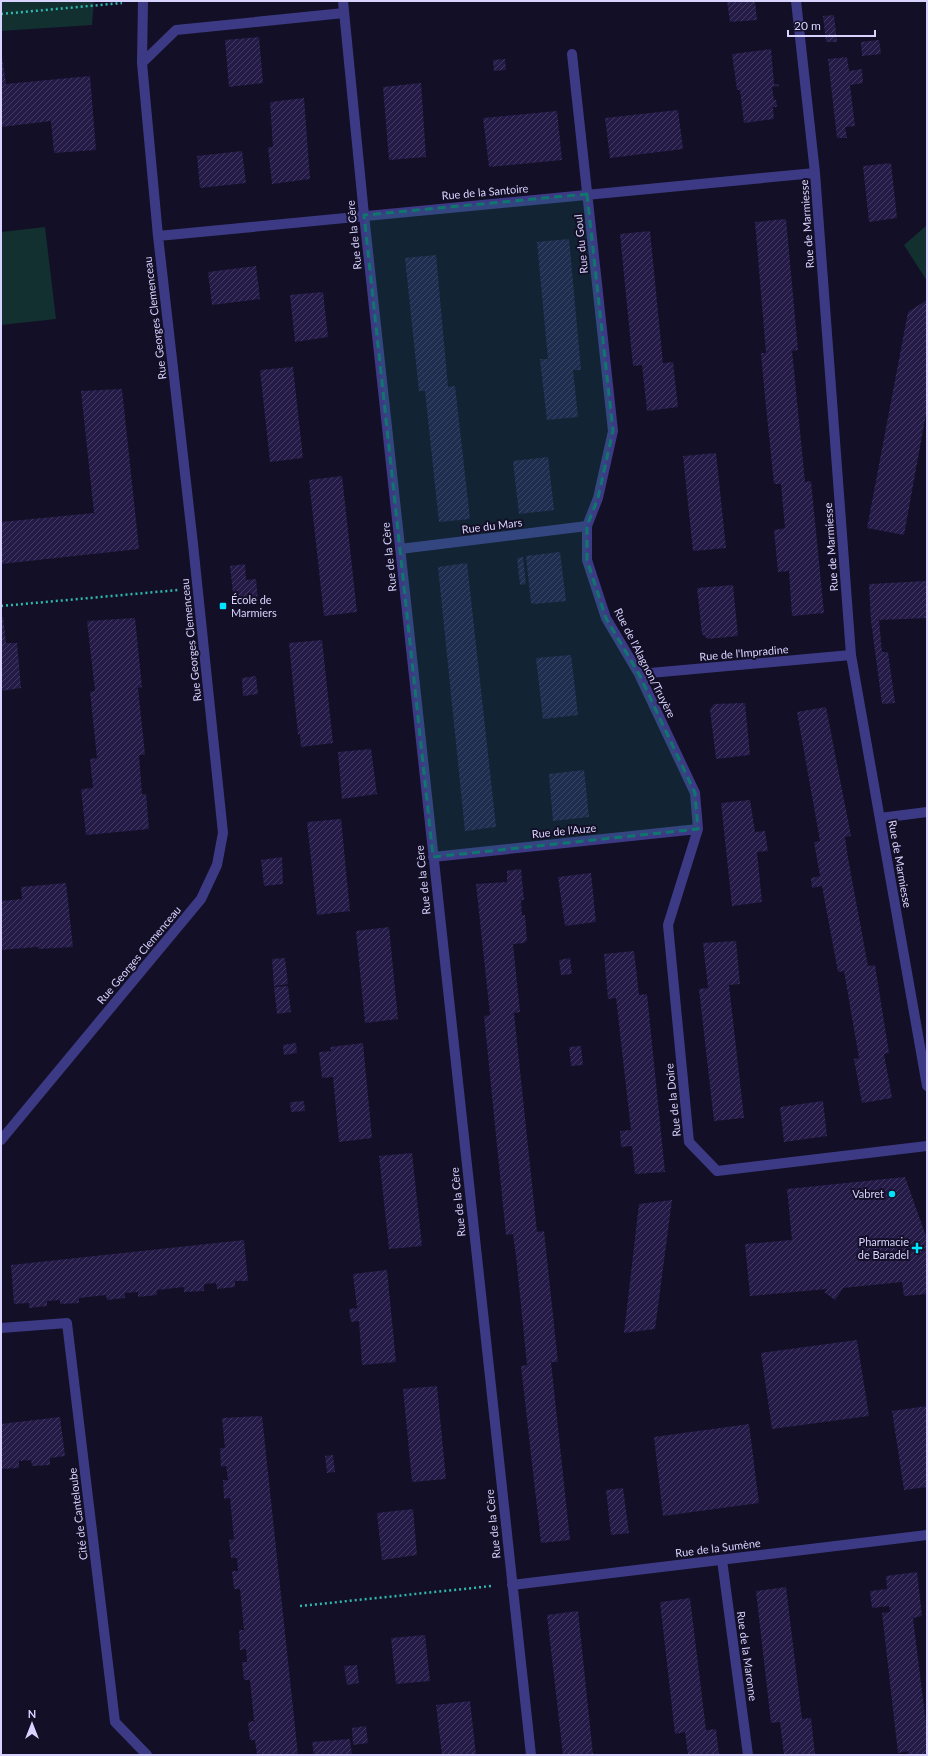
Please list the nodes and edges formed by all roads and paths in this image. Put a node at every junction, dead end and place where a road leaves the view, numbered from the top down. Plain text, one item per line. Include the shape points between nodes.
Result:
1 (142, 1) edge
2 (343, 1) edge
3 (796, 1) edge
4 (124, 2) dead end
5 (344, 13) junction
6 (1, 14) edge
7 (572, 54) dead end
8 (142, 63) junction
9 (815, 173) junction
10 (587, 194) junction
11 (364, 215) junction
12 (158, 236) junction
13 (613, 431) joint
14 (588, 526) junction
15 (400, 549) junction
16 (198, 588) junction
17 (1, 606) edge
18 (851, 655) junction
19 (639, 674) junction
20 (927, 812) edge
21 (880, 818) junction
22 (698, 829) junction
23 (433, 857) junction
24 (668, 925) joint
25 (927, 1086) edge
26 (1, 1140) edge
27 (927, 1146) edge
28 (1, 1328) edge
29 (927, 1535) edge
30 (722, 1560) junction
31 (512, 1585) junction
32 (300, 1606) dead end
33 (147, 1755) edge
34 (531, 1755) edge
35 (748, 1755) edge

1 - 8 street, Rue Georges Clemenceau
2 - 5 street, Rue de la Cère
3 - 9 street, Rue de Marmiesse
4 - 6 path
5 - 8 street via 176,30
5 - 11 street, Rue de la Cère
7 - 10 street, Rue du Goul
8 - 12 street, Rue Georges Clemenceau
9 - 10 street, Rue de la Santoire
9 - 18 street, Rue de Marmiesse
10 - 11 street, Rue de la Santoire
10 - 13 street, Rue du Goul
11 - 12 street, Rue de la Santoire
11 - 15 street, Rue de la Cère
12 - 16 street, Rue Georges Clemenceau
13 - 14 street, Rue de l'Alagnon/Truyère via 598,498
14 - 15 street, Rue du Mars
14 - 19 street, Rue de l'Alagnon/Truyère via 587,560 606,618
15 - 23 street, Rue de la Cère
16 - 17 path
16 - 26 street, Rue Georges Clemenceau via 223,833 217,865 201,899
18 - 19 street, Rue de l'Impradine
18 - 21 street, Rue de Marmiesse
19 - 22 street, Rue de l'Alagnon/Truyère via 695,793
20 - 21 street
21 - 25 street, Rue de Marmiesse
22 - 23 street, Rue de l'Auze
22 - 24 street, Rue de l'Alagnon/Truyère
23 - 31 street, Rue de la Cère
24 - 27 street, Rue de la Doire via 689,1142 717,1171
28 - 33 street, Cité de Canteloube via 67,1323 115,1722
29 - 30 street, Rue de la Sumène
30 - 31 street, Rue de la Sumène
30 - 35 street, Rue de la Maronne
31 - 32 path
31 - 34 street, Rue de la Cère

